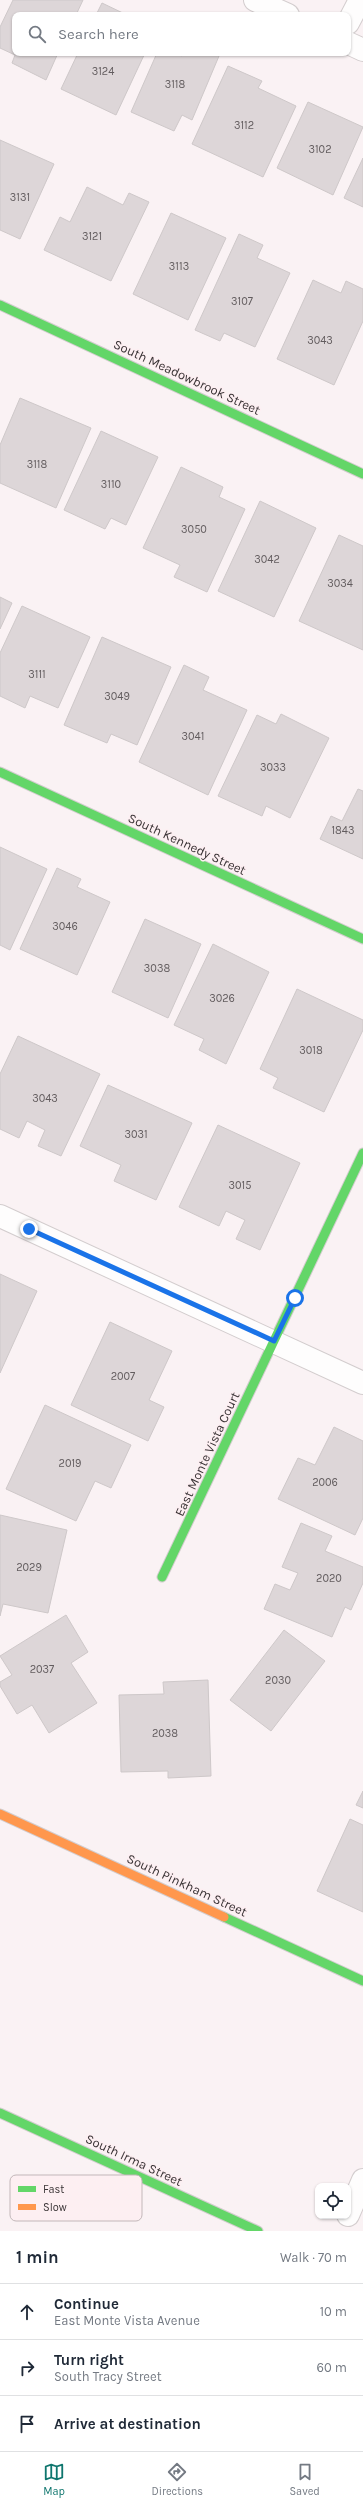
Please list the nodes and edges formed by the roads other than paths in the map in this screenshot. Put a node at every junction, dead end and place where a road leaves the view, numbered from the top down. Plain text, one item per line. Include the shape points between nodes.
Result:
1 (255, 0) edge
2 (360, 0) edge
3 (281, 12) edge
4 (351, 17) edge
5 (351, 44) edge
6 (363, 50) edge
7 (0, 305) edge
8 (363, 474) edge
9 (0, 772) edge
10 (363, 939) edge
11 (363, 1152) edge
12 (0, 1216) edge
13 (274, 1341) junction
14 (363, 1383) edge
15 (162, 1577) dead end
16 (0, 1814) edge
17 (363, 1981) edge
18 (0, 2113) edge
19 (136, 2175) edge
20 (142, 2178) edge
21 (363, 2180) edge
22 (351, 2208) edge
23 (346, 2219) edge
24 (258, 2231) edge
25 (341, 2231) edge

1 - 3 street
2 - 4 street
5 - 6 street
7 - 8 street, South Meadowbrook Street
9 - 10 street, South Kennedy Street
11 - 13 street, East Monte Vista Court
12 - 13 street
13 - 14 street
13 - 15 street, East Monte Vista Court
16 - 17 street, South Pinkham Street
18 - 19 street, South Irma Street
20 - 24 street, South Irma Street
21 - 22 street
23 - 25 street

